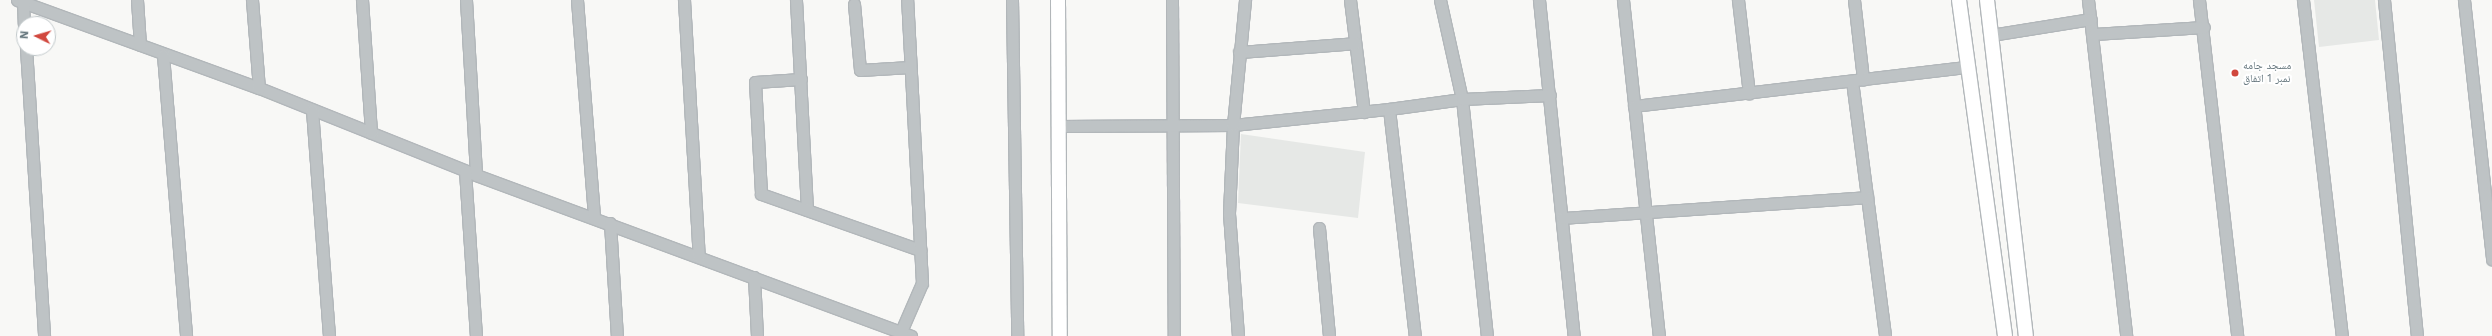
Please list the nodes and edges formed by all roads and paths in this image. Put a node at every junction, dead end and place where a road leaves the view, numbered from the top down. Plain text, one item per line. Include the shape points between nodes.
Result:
1 (137, 0) edge
2 (252, 0) edge
3 (362, 0) edge
4 (466, 0) edge
5 (577, 0) edge
6 (684, 0) edge
7 (796, 0) edge
8 (907, 0) edge
9 (1012, 0) edge
10 (1058, 0) edge
11 (1172, 0) edge
12 (1245, 0) edge
13 (1350, 0) edge
14 (1440, 0) edge
15 (1539, 0) edge
16 (1623, 0) edge
17 (1738, 0) edge
18 (1854, 0) edge
19 (1959, 0) edge
20 (1987, 0) edge
21 (2088, 0) edge
22 (2199, 0) edge
23 (2303, 0) edge
24 (2384, 0) edge
25 (2464, 0) edge
26 (21, 1) edge
27 (854, 4) dead end
28 (23, 16) edge
29 (2091, 19) junction
30 (2204, 27) junction
31 (2094, 34) junction
32 (1991, 35) junction
33 (1355, 43) junction
34 (140, 45) junction
35 (1239, 52) junction
36 (163, 55) junction
37 (26, 56) edge
38 (910, 67) junction
39 (1967, 67) junction
40 (801, 79) junction
41 (1863, 79) junction
42 (1852, 80) junction
43 (259, 88) junction
44 (1748, 93) junction
45 (1550, 95) junction
46 (1462, 99) junction
47 (1634, 106) junction
48 (1390, 109) junction
49 (312, 110) junction
50 (1364, 112) junction
51 (1233, 124) junction
52 (1060, 126) junction
53 (1172, 126) junction
54 (371, 133) junction
55 (465, 171) junction
56 (476, 175) junction
57 (1867, 197) junction
58 (807, 210) junction
59 (1647, 212) junction
60 (594, 217) junction
61 (1562, 218) junction
62 (610, 223) junction
63 (1319, 228) dead end
64 (920, 250) junction
65 (699, 257) junction
66 (2492, 259) edge
67 (754, 277) junction
68 (900, 334) edge
69 (44, 336) edge
70 (186, 336) edge
71 (329, 336) edge
72 (476, 336) edge
73 (617, 336) edge
74 (757, 336) edge
75 (912, 336) edge
76 (1017, 336) edge
77 (1060, 336) edge
78 (1174, 336) edge
79 (1238, 336) edge
80 (1330, 336) edge
81 (1415, 336) edge
82 (1487, 336) edge
83 (1574, 336) edge
84 (1659, 336) edge
85 (1885, 336) edge
86 (2004, 336) edge
87 (2026, 336) edge
88 (2126, 336) edge
89 (2237, 336) edge
90 (2342, 336) edge
91 (2418, 336) edge

1 - 34 street
2 - 43 street
3 - 54 street
4 - 56 street
5 - 60 street
6 - 65 street
7 - 40 street
8 - 38 street
9 - 76 street
10 - 52 main road
11 - 53 street
12 - 35 street
13 - 33 street
14 - 46 street
15 - 45 street
16 - 47 street
17 - 44 street
18 - 41 street
19 - 39 main road
20 - 32 main road
21 - 29 street
22 - 30 street
23 - 90 street
24 - 91 street
25 - 66 street
26 - 28 street
26 - 34 street
27 - 38 street via 860,70
29 - 31 street
29 - 32 street
30 - 31 street
30 - 89 street
31 - 88 street
32 - 87 main road
33 - 35 street
33 - 50 street
34 - 36 street
35 - 51 street
36 - 43 street
36 - 70 street
37 - 69 street
38 - 64 street
39 - 41 street
39 - 86 main road
40 - 58 street
40 - 58 street via 755,82 761,194
41 - 42 street
42 - 44 street
42 - 57 street
43 - 49 street
44 - 47 street
45 - 46 street
45 - 61 street
46 - 48 street
46 - 82 street
47 - 59 street
48 - 50 street
48 - 81 street
49 - 54 street
49 - 71 street
50 - 51 street
51 - 53 street
51 - 79 street via 1229,213
52 - 53 street
52 - 77 main road
53 - 78 street
54 - 55 street
55 - 56 street
55 - 72 street
56 - 60 street
57 - 59 street
57 - 85 street
58 - 64 street
59 - 61 street
59 - 84 street
60 - 62 street
61 - 83 street
62 - 65 street
62 - 73 street
63 - 80 street
64 - 68 street via 922,283
65 - 67 street
67 - 68 street
67 - 74 street
68 - 75 street

